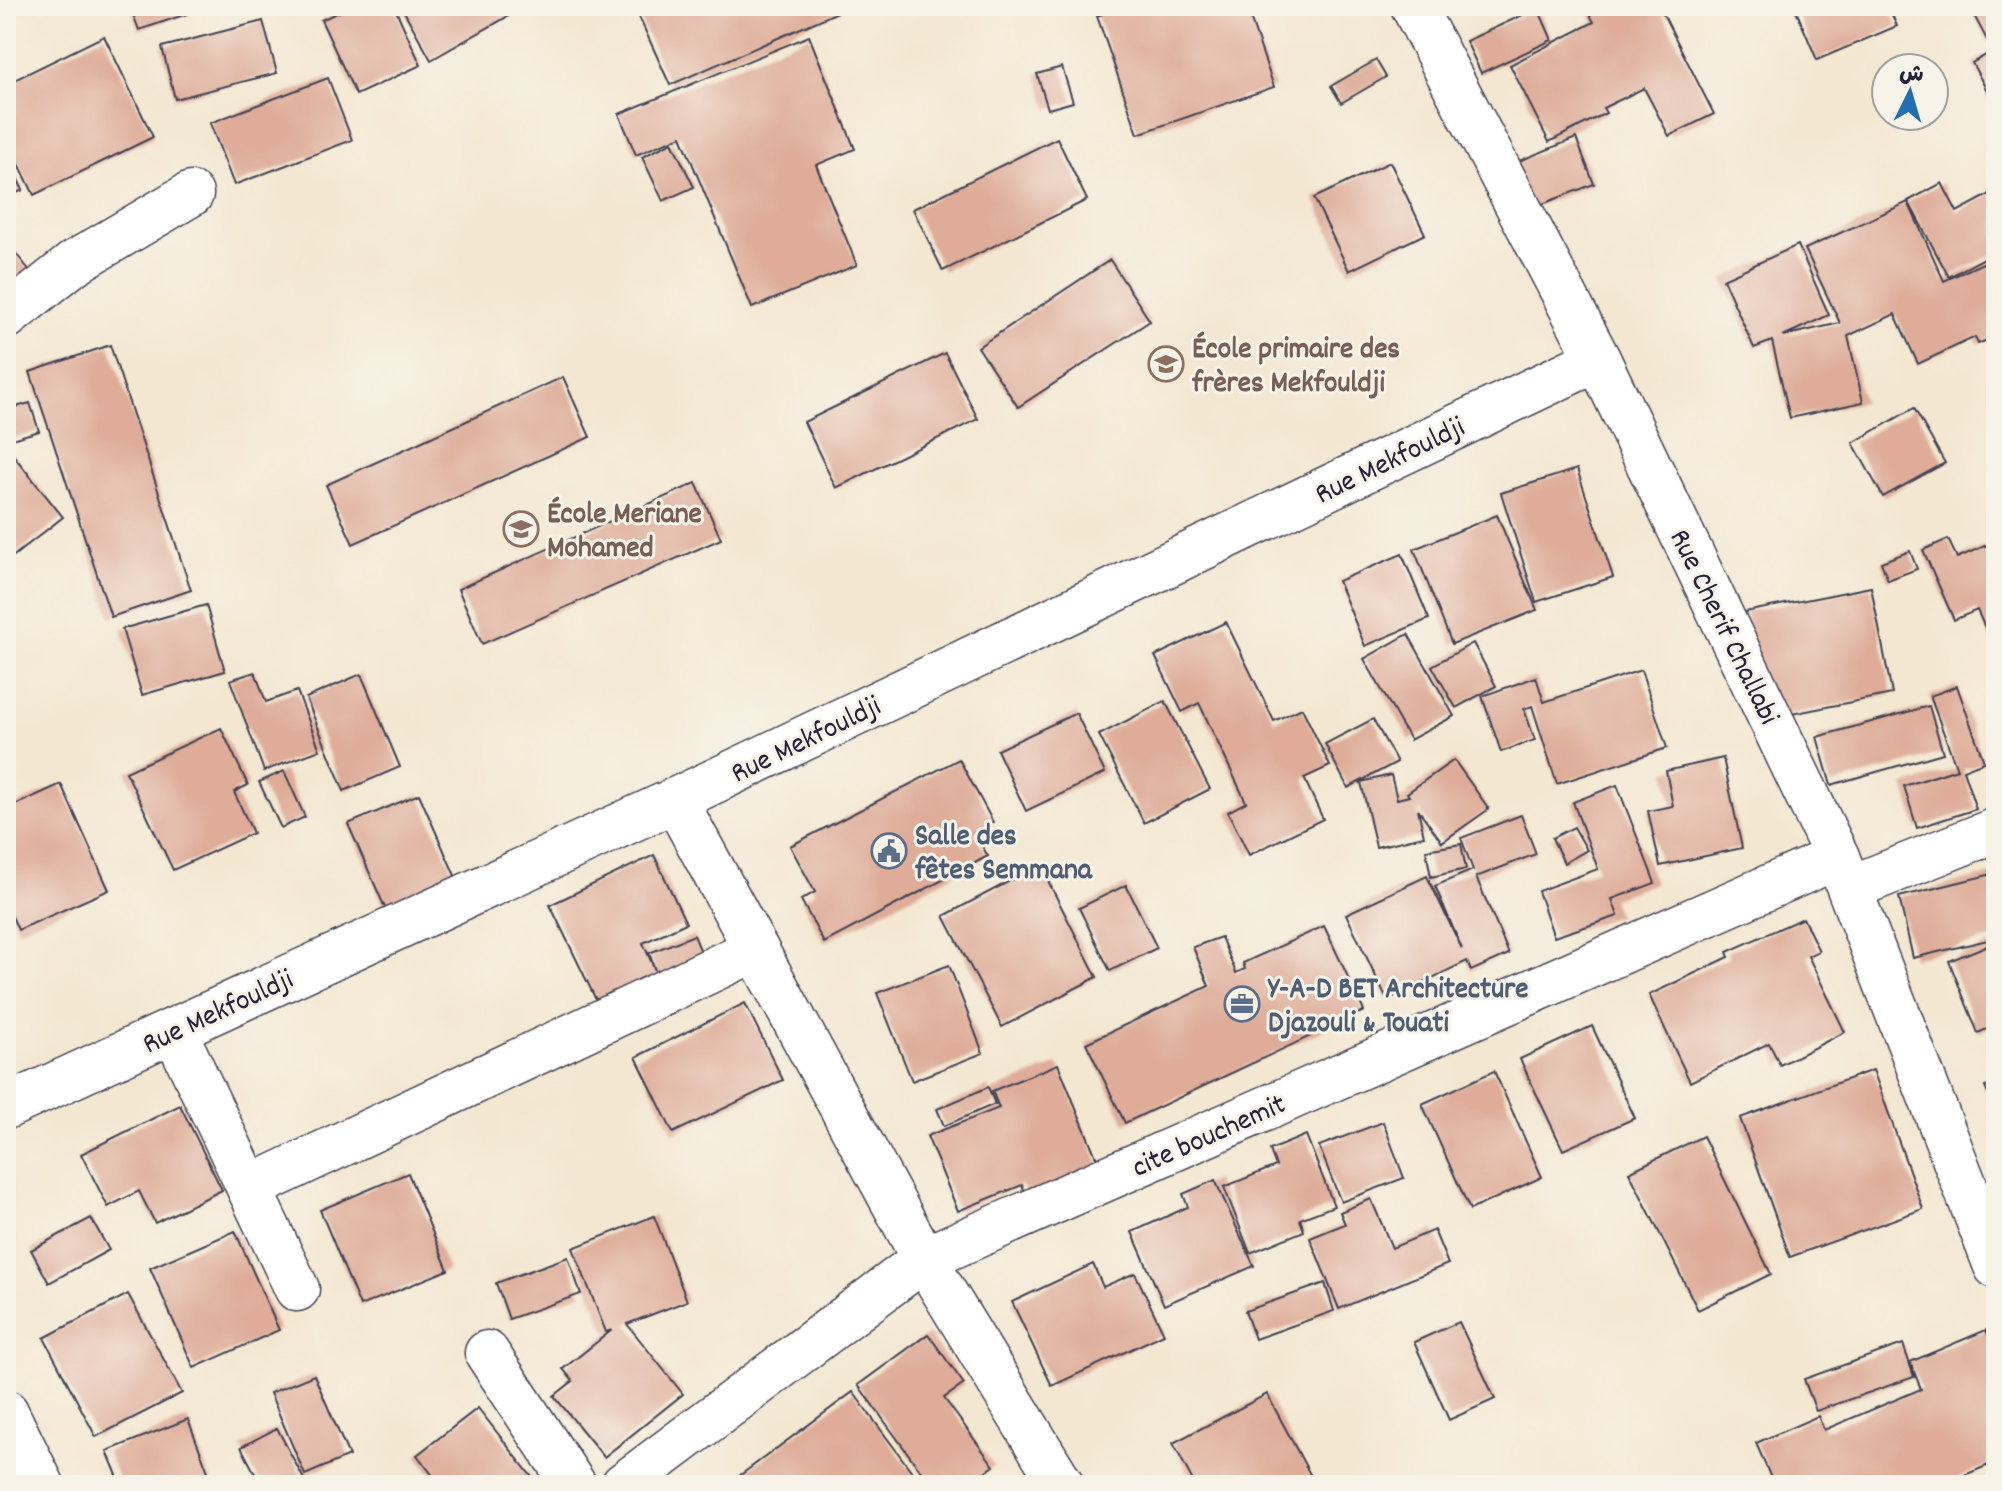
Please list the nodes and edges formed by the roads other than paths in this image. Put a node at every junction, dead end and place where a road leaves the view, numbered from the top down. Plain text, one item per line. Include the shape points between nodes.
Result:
1 (1413, 6) edge
2 (191, 194) dead end
3 (6, 317) edge
4 (1598, 359) junction
5 (675, 800) junction
6 (1996, 830) edge
7 (1844, 873) junction
8 (756, 949) junction
9 (174, 1030) junction
10 (6, 1107) edge
11 (249, 1188) junction
12 (1994, 1252) edge
13 (924, 1259) junction
14 (297, 1289) dead end
15 (487, 1353) dead end
16 (6, 1412) edge
17 (42, 1485) edge
18 (574, 1485) edge
19 (623, 1485) edge
20 (1062, 1485) edge

1 - 4 street, Rue Cherif Challabi
2 - 3 street via 74,263
4 - 5 street, Rue Mekfouldji
4 - 7 street, Rue Cherif Challabi
5 - 8 street
5 - 9 street, Rue Mekfouldji
6 - 7 street, cite bouchemit
7 - 12 street, Rue Cherif Challabi
7 - 13 street, cite bouchemit
8 - 11 street
8 - 13 street
9 - 10 street, Rue Mekfouldji
9 - 11 street
11 - 14 street
13 - 19 street, cite bouchemit
13 - 20 street
15 - 18 street
16 - 17 street

